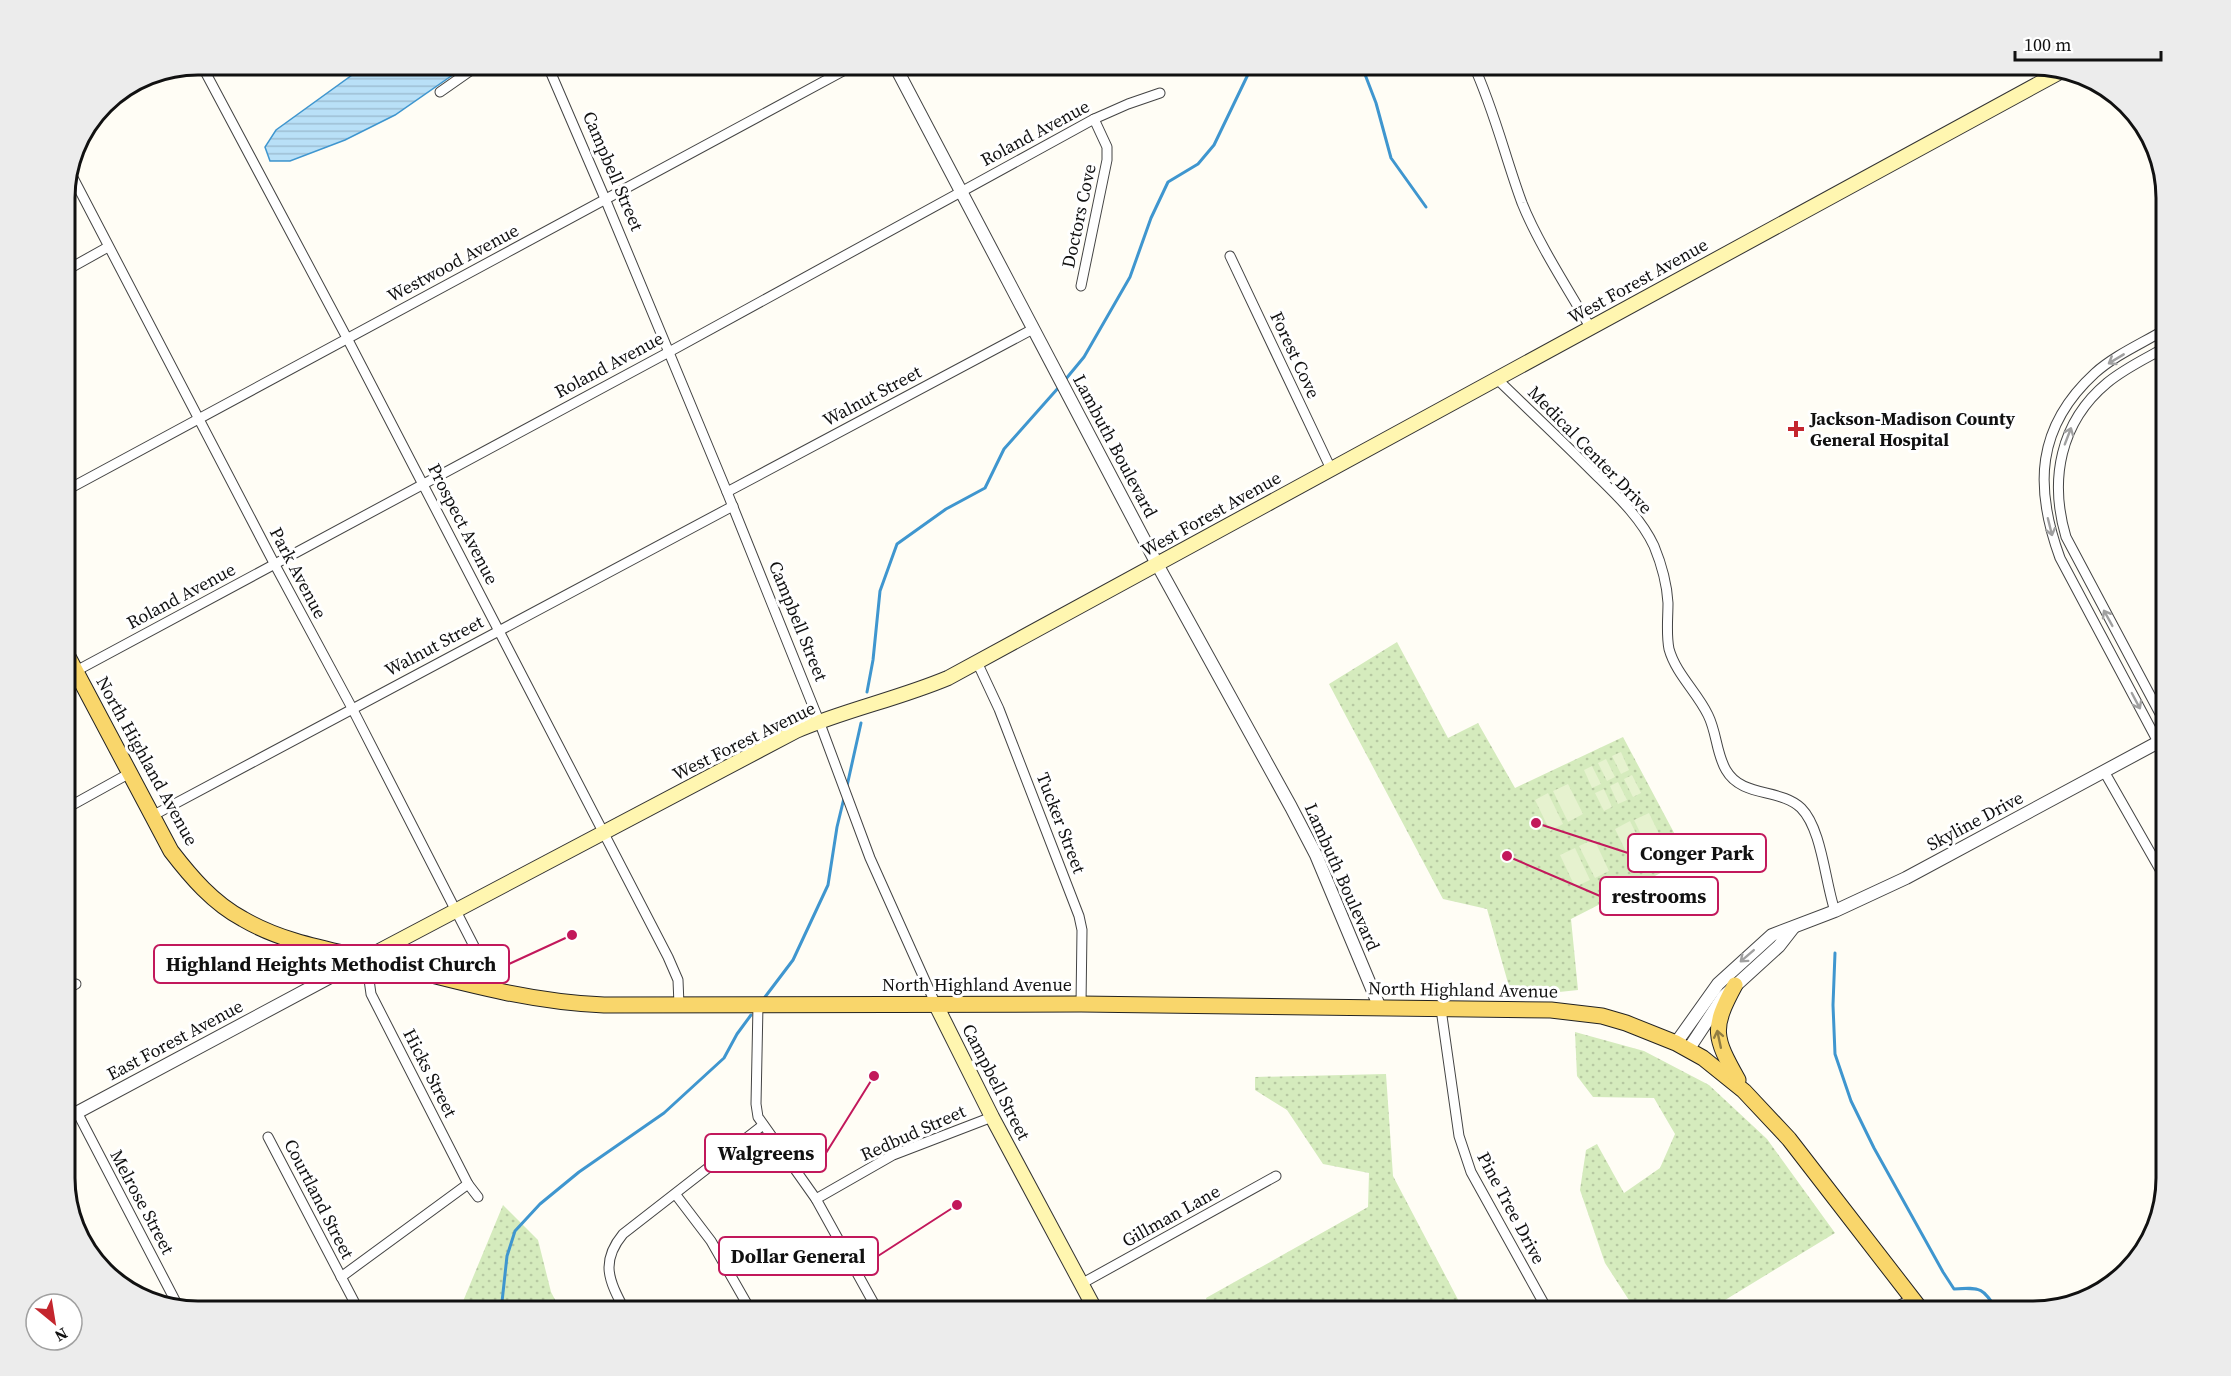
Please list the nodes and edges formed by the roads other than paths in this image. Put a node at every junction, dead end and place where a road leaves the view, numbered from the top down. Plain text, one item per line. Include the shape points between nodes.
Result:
1 (207, 75) edge
2 (464, 75) edge
3 (552, 75) edge
4 (836, 75) edge
5 (900, 75) edge
6 (1478, 75) edge
7 (2052, 77) edge
8 (440, 92) dead end
9 (1160, 93) dead end
10 (1094, 119) junction
11 (76, 184) edge
12 (961, 191) junction
13 (606, 201) junction
14 (108, 248) junction
15 (1230, 255) dead end
16 (75, 266) edge
17 (1081, 286) dead end
18 (1590, 327) junction
19 (1033, 329) junction
20 (2156, 335) edge
21 (347, 338) junction
22 (669, 352) junction
23 (2156, 353) edge
24 (1496, 378) junction
25 (200, 417) junction
26 (1331, 469) junction
27 (423, 484) junction
28 (75, 486) edge
29 (727, 492) junction
30 (733, 506) junction
31 (1157, 564) junction
32 (275, 565) junction
33 (499, 630) junction
34 (977, 662) junction
35 (76, 672) joint
36 (2156, 706) edge
37 (352, 708) junction
38 (819, 721) junction
39 (2156, 729) edge
40 (2156, 743) edge
41 (129, 772) junction
42 (2105, 773) junction
43 (75, 803) edge
44 (152, 816) junction
45 (603, 833) junction
46 (2156, 862) edge
47 (456, 910) junction
48 (1835, 910) junction
49 (1796, 925) junction
50 (366, 958) junction
51 (1735, 985) junction
52 (497, 991) junction
53 (1081, 1004) junction
54 (680, 1005) junction
55 (762, 1005) junction
56 (936, 1005) junction
57 (1380, 1008) junction
58 (1441, 1009) junction
59 (1682, 1046) junction
60 (1744, 1090) junction
61 (77, 1112) joint
62 (993, 1117) junction
63 (763, 1125) junction
64 (268, 1137) dead end
65 (1276, 1176) dead end
66 (468, 1185) junction
67 (676, 1195) junction
68 (478, 1197) dead end
69 (816, 1199) junction
70 (340, 1277) junction
71 (1082, 1284) junction
72 (174, 1299) edge
73 (1912, 1299) joint
74 (353, 1301) edge
75 (620, 1301) edge
76 (745, 1301) edge
77 (872, 1301) edge
78 (1091, 1301) edge
79 (1542, 1301) edge
80 (1908, 1301) edge

1 - 21 street, Prospect Avenue
2 - 8 street
3 - 13 street, Campbell Street
4 - 13 street, Westwood Avenue
5 - 12 street, Lambuth Boulevard
6 - 18 street via 1522,202
7 - 18 main road, West Forest Avenue
9 - 10 street, Roland Avenue
10 - 12 street, Roland Avenue
10 - 17 street, Doctors Cove via 1107,147 1107,160
11 - 14 street, Park Avenue
12 - 19 street, Lambuth Boulevard
12 - 22 street, Roland Avenue
13 - 21 street, Westwood Avenue
13 - 22 street, Campbell Street
14 - 16 street
14 - 25 street, Park Avenue
15 - 26 street, Forest Cove
18 - 24 main road, West Forest Avenue
19 - 29 street, Walnut Street
19 - 31 street, Lambuth Boulevard
20 -> 39 street via 2096,372 2068,402 2044,460 2045,507 2060,558
21 - 25 street, Westwood Avenue
21 - 27 street, Prospect Avenue
22 - 27 street, Roland Avenue
22 - 29 street, Campbell Street
36 -> 23 street via 2066,537 2058,478 2061,455 2079,414 2108,382
24 - 26 main road, West Forest Avenue
24 - 48 street, Medical Center Drive via 1642,525 1663,574 1672,658 1708,715 1727,773 1753,791 1788,800 1801,808 1818,839
25 - 28 street, Westwood Avenue
25 - 32 street, Park Avenue
26 - 31 main road, West Forest Avenue
27 - 32 street, Roland Avenue
27 - 33 street, Prospect Avenue
29 - 30 street, Campbell Street
30 - 33 street, Walnut Street
30 - 38 street, Campbell Street
31 - 34 main road, West Forest Avenue
31 - 57 street, Lambuth Boulevard via 1316,855
32 - 35 street, Roland Avenue
32 - 37 street, Park Avenue
33 - 37 street, Walnut Street
33 - 45 street, Prospect Avenue
34 - 38 main road, West Forest Avenue via 922,689
34 - 53 street, Tucker Street via 1079,916
35 - 41 main road, North Highland Avenue
37 - 44 street, Walnut Street
37 - 47 street, Park Avenue
38 - 45 main road, West Forest Avenue
38 - 56 street, Campbell Street via 870,858
40 - 42 street, Skyline Drive
41 - 43 street
41 - 44 main road, North Highland Avenue
42 - 46 street
42 - 48 street, Skyline Drive via 1906,878
44 - 50 main road, North Highland Avenue via 171,851 200,887 243,919 306,945
45 - 47 main road, West Forest Avenue
45 - 54 street, Prospect Avenue via 668,957 678,980
47 - 50 main road, West Forest Avenue
47 - 52 street, Park Avenue
48 - 49 street, Skyline Drive
49 - 51 street, Skyline Drive via 1779,946
49 -> 59 street, Skyline Drive via 1772,935 1718,984
50 - 52 main road, North Highland Avenue
50 - 61 street, East Forest Avenue
50 - 66 street, Hicks Street via 371,994
51 - 59 street, Skyline Drive
60 -> 51 main road via 1718,1041 1722,1009
52 - 54 main road, North Highland Avenue via 564,1004
53 - 56 main road, North Highland Avenue
53 - 57 main road, North Highland Avenue
54 - 55 main road, North Highland Avenue
55 - 56 main road, North Highland Avenue
55 - 63 street via 756,1104
56 - 62 main road, Campbell Street
57 - 58 main road, North Highland Avenue
58 - 59 main road, North Highland Avenue via 1580,1012 1626,1023
58 - 79 street, Pine Tree Drive via 1464,1154
59 - 60 main road, North Highland Avenue
60 - 73 main road, North Highland Avenue via 1789,1140
61 - 72 street, Melrose Street
62 - 69 street, Redbud Street via 893,1155
62 - 71 main road, Campbell Street
63 - 67 street
63 - 69 street
64 - 70 street, Courtland Street
65 - 71 street, Gillman Lane
66 - 68 street, Hicks Street
66 - 70 street, Courtland Street
67 - 75 street via 615,1244 608,1271
67 - 76 street via 711,1241
69 - 77 street
70 - 74 street, Courtland Street
71 - 78 main road, Campbell Street
73 - 80 street

